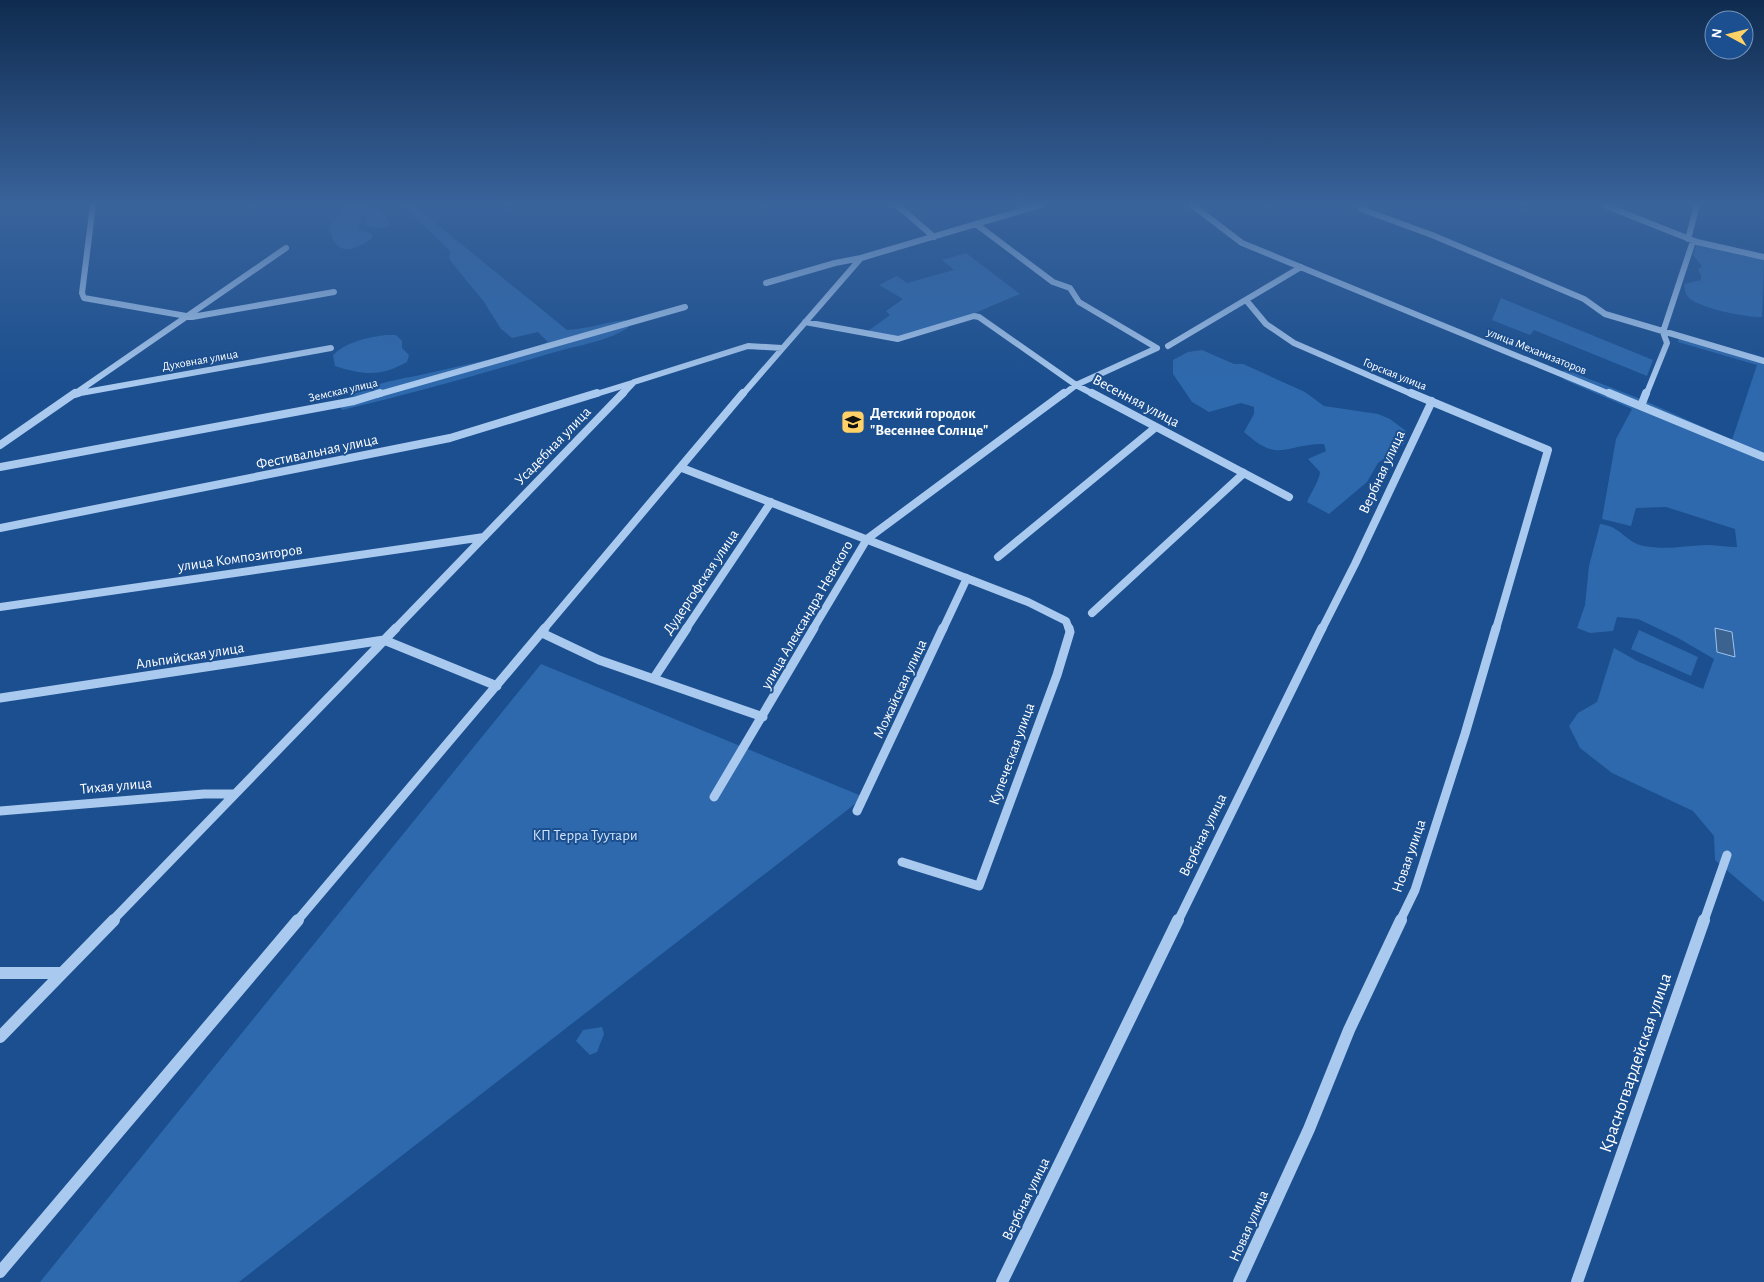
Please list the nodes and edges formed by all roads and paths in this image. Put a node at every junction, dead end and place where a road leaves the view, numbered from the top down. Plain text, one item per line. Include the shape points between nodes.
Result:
1 (86, 265) edge
2 (261, 265) edge
3 (829, 265) edge
4 (855, 265) edge
5 (1030, 265) edge
6 (1296, 265) edge
7 (1503, 265) edge
8 (1683, 265) edge
9 (1301, 267) junction
10 (766, 283) dead end
11 (334, 292) dead end
12 (1246, 300) junction
13 (685, 307) dead end
14 (186, 316) junction
15 (980, 317) joint
16 (805, 322) junction
17 (1663, 332) junction
18 (1168, 346) dead end
19 (331, 348) dead end
20 (782, 348) junction
21 (1764, 360) edge
22 (634, 382) junction
23 (1076, 385) junction
24 (73, 394) junction
25 (1432, 401) junction
26 (1641, 406) junction
27 (1156, 427) junction
28 (0, 445) edge
29 (1548, 450) joint
30 (1764, 457) edge
31 (0, 467) edge
32 (682, 468) junction
33 (1244, 473) junction
34 (1289, 497) dead end
35 (771, 502) junction
36 (0, 528) edge
37 (484, 537) junction
38 (867, 539) junction
39 (998, 557) dead end
40 (967, 578) junction
41 (0, 607) edge
42 (1092, 613) dead end
43 (542, 633) junction
44 (384, 640) junction
45 (654, 678) junction
46 (497, 686) junction
47 (0, 698) edge
48 (763, 717) junction
49 (235, 794) junction
50 (714, 797) dead end
51 (0, 811) edge
52 (857, 811) dead end
53 (1726, 855) dead end
54 (902, 862) dead end
55 (979, 886) joint
56 (0, 973) edge
57 (62, 973) junction
58 (0, 1037) edge
59 (0, 1272) edge
60 (1002, 1282) edge
61 (1239, 1282) edge
62 (1577, 1282) edge

1 - 14 street via 84,298
2 - 14 street
3 - 10 street
4 - 16 street
5 - 23 street, улица Александра Невского via 1053,282 1070,288 1080,302 1157,348
6 - 9 street, улица Механизаторов
7 - 17 street via 1584,299 1605,314
8 - 17 street
9 - 12 street
9 - 26 street, улица Механизаторов
11 - 14 street
12 - 18 street
12 - 25 street, Горская улица via 1266,324 1294,343
13 - 31 street, Земская улица via 354,401
14 - 24 street
15 - 16 street via 974,316 898,339
15 - 23 street, Весенняя улица
16 - 20 street
17 - 21 street
17 - 26 street via 1667,343
19 - 24 street, Духовная улица
20 - 22 street, Усадебная улица via 748,346
20 - 32 street
22 - 36 street, Фестивальная улица via 450,438
22 - 37 street, Усадебная улица
23 - 27 street, Весенняя улица
23 - 38 street, улица Александра Невского
24 - 28 street
25 - 29 street, Горская улица
25 - 60 street, Вербная улица
26 - 30 street, улица Механизаторов
27 - 33 street, Весенняя улица
27 - 39 street
29 - 61 street, Новая улица via 1465,734 1415,890 1349,1030 1309,1128
32 - 35 street
32 - 43 street
33 - 34 street, Весенняя улица
33 - 42 street
35 - 38 street
35 - 45 street, Дудергофская улица
37 - 41 street, улица Композиторов
37 - 44 street, Усадебная улица
38 - 40 street
38 - 48 street, улица Александра Невского
40 - 52 street, Можайская улица
40 - 55 street, Купеческая улица via 1066,621 1070,632 1057,676
43 - 45 street via 599,660
43 - 46 street
44 - 46 street
44 - 47 street, Альпийская улица
44 - 49 street, Усадебная улица
45 - 48 street
46 - 59 street
48 - 50 street, улица Александра Невского
49 - 51 street, Тихая улица
49 - 57 street, Усадебная улица
53 - 62 street, Красногвардейская улица
54 - 55 street
56 - 57 street
57 - 58 street, Усадебная улица

